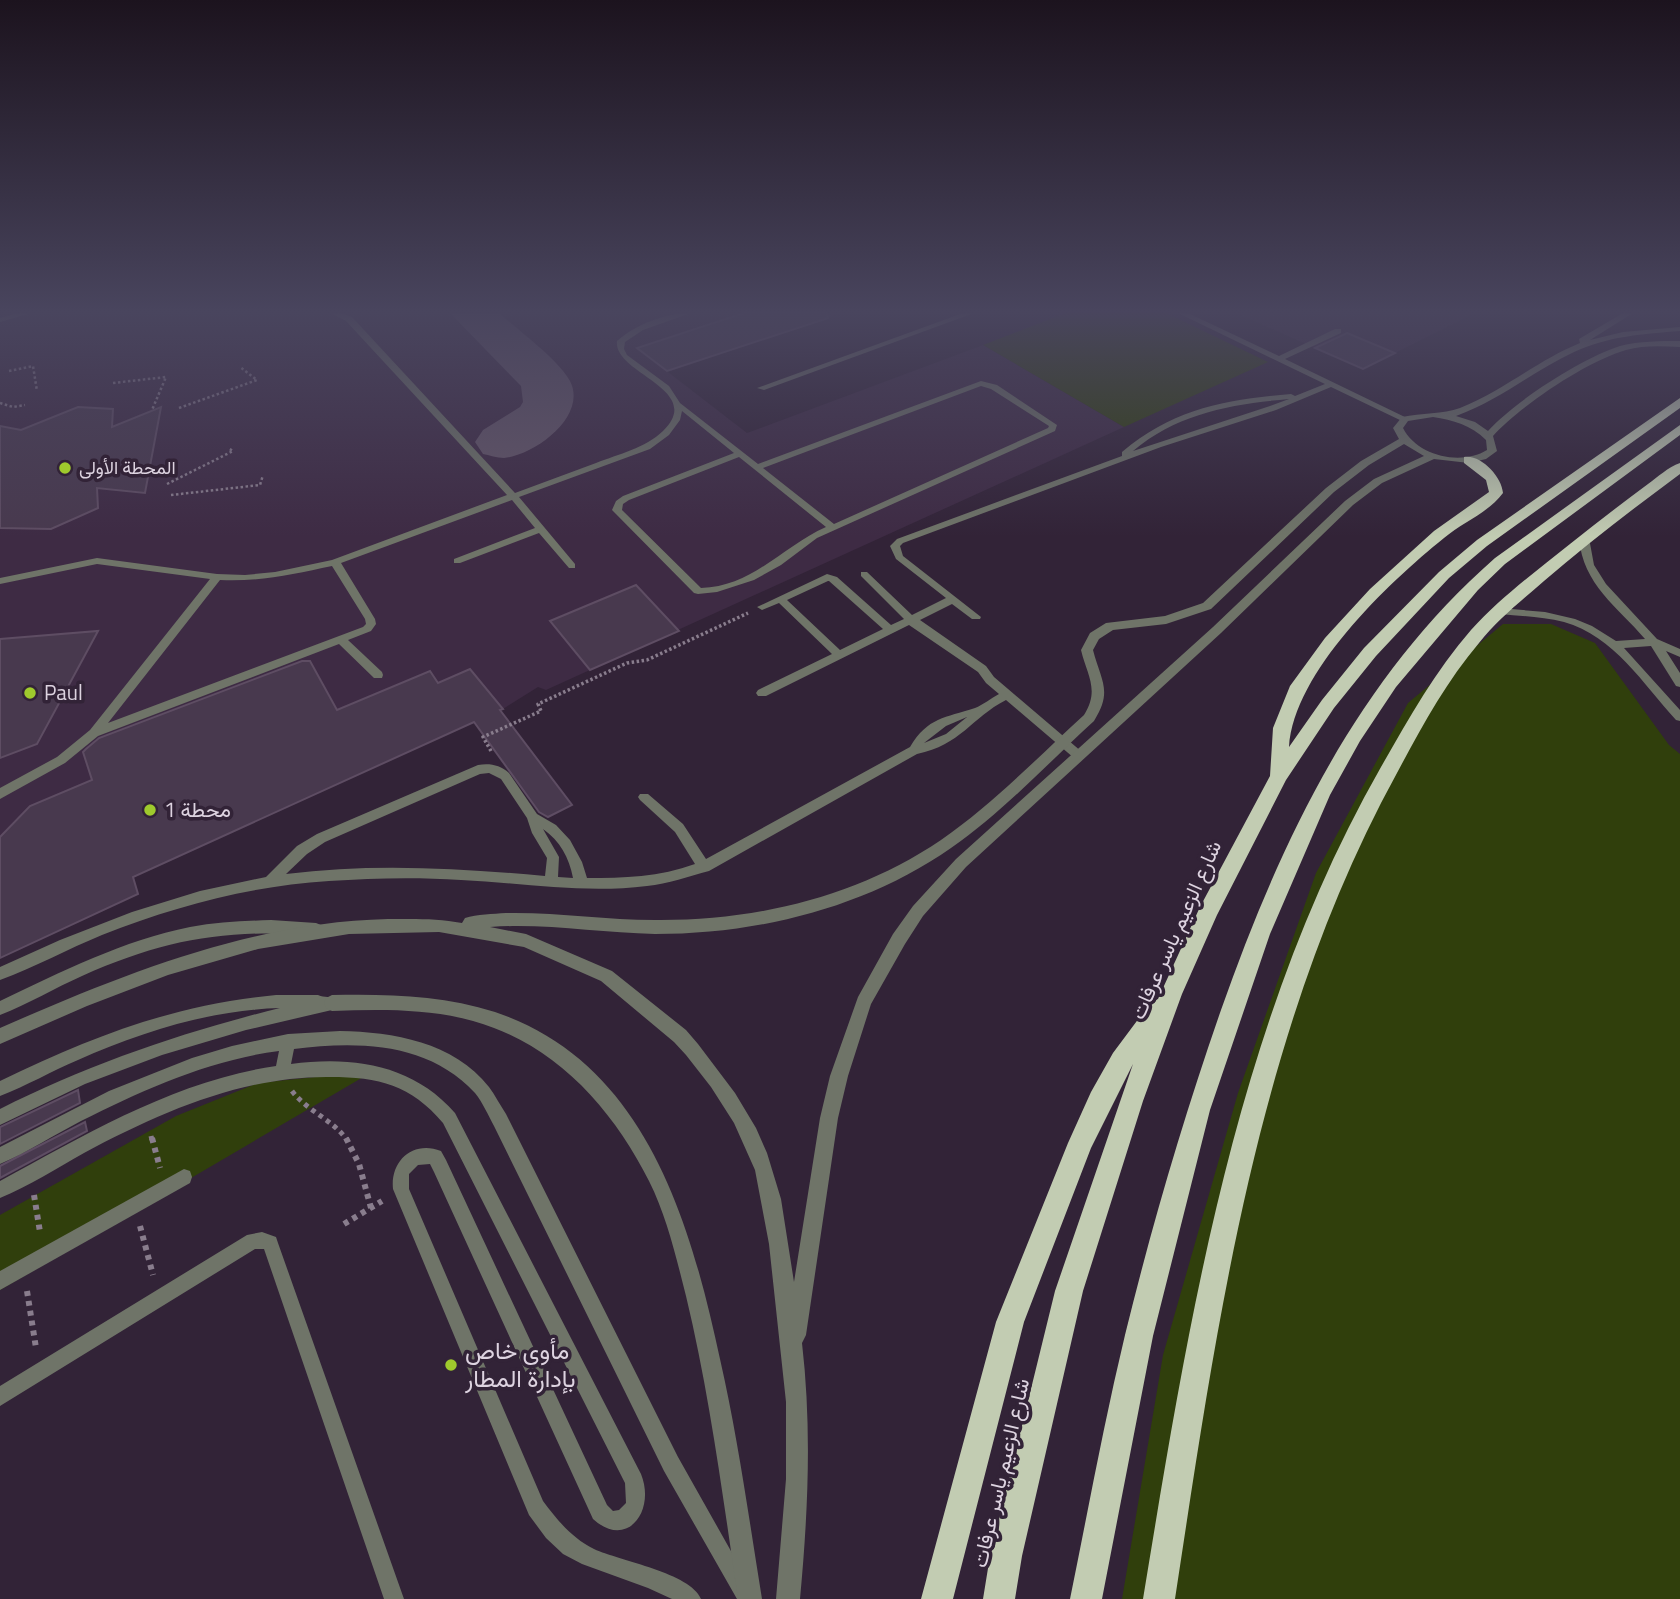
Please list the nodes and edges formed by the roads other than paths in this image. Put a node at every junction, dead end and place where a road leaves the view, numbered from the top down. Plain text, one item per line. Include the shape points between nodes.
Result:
1 (413, 388) edge
2 (664, 388) edge
3 (969, 388) edge
4 (996, 388) edge
5 (1323, 388) edge
6 (1340, 388) edge
7 (1508, 388) edge
8 (1551, 388) edge
9 (1306, 395) junction
10 (1680, 402) edge
11 (679, 405) junction
12 (1445, 416) junction
13 (1405, 419) junction
14 (1674, 434) edge
15 (1488, 436) junction
16 (1404, 440) junction
17 (740, 454) junction
18 (1433, 456) junction
19 (1119, 460) junction
20 (1469, 460) junction
21 (757, 467) junction
22 (1680, 467) edge
23 (514, 497) junction
24 (1301, 518) junction
25 (832, 527) junction
26 (1323, 528) junction
27 (541, 529) junction
28 (1584, 538) junction
29 (457, 561) dead end
30 (335, 562) junction
31 (572, 566) dead end
32 (864, 574) dead end
33 (217, 577) junction
34 (0, 581) edge
35 (780, 599) junction
36 (953, 599) junction
37 (762, 607) road end
38 (1500, 611) junction
39 (975, 617) dead end
40 (913, 620) junction
41 (890, 630) junction
42 (340, 639) junction
43 (1654, 642) junction
44 (1616, 645) junction
45 (1680, 653) edge
46 (839, 655) junction
47 (378, 675) dead end
48 (1680, 683) edge
49 (762, 693) dead end
50 (1007, 694) junction
51 (1680, 718) edge
52 (94, 733) junction
53 (1062, 742) junction
54 (1077, 755) junction
55 (1279, 776) junction
56 (0, 794) edge
57 (644, 797) dead end
58 (533, 817) junction
59 (704, 867) junction
60 (551, 880) junction
61 (270, 882) junction
62 (581, 883) junction
63 (456, 925) junction
64 (324, 930) junction
65 (0, 974) edge
66 (1171, 994) junction
67 (332, 1003) junction
68 (0, 1008) edge
69 (0, 1036) edge
70 (288, 1041) junction
71 (282, 1072) junction
72 (0, 1089) edge
73 (0, 1117) edge
74 (0, 1156) edge
75 (184, 1177) dead end
76 (0, 1190) edge
77 (0, 1281) edge
78 (793, 1350) junction
79 (0, 1397) edge
80 (394, 1599) edge
81 (691, 1599) edge
82 (749, 1599) edge
83 (788, 1599) edge
84 (937, 1599) edge
85 (999, 1599) edge
86 (1086, 1599) edge
87 (1159, 1599) edge

1 - 23 lane
2 - 11 lane
3 - 21 lane
4 - 25 lane via 1053,425 1052,429
5 - 9 lane
6 - 13 lane
7 - 12 street
8 - 15 street via 1513,410
9 - 19 lane
9 - 19 lane via 1195,411 1151,431
10 - 55 highway, شارع الزعيم ياسر عرفات via 1482,542 1444,575 1336,693
11 - 17 lane
11 - 23 lane via 679,420 667,435 647,447
12 - 13 street via 1422,414
12 - 15 street
13 - 16 street via 1398,428
14 - 86 highway via 1472,586 1390,682 1321,794 1259,934 1198,1110 1139,1336
15 - 20 street via 1492,451
16 - 18 street
16 - 24 street via 1347,476
17 - 21 lane
17 - 25 lane via 626,498 617,510 692,586 708,592 771,567 795,547
18 - 20 street
18 - 26 street via 1378,481
19 - 36 lane via 895,546 899,557
20 - 55 highway via 1490,476 1496,493 1438,535 1366,603 1326,649 1287,710 1281,730
21 - 25 lane
22 - 28 highway
23 - 27 lane
23 - 30 lane
24 - 26 street
24 - 53 street via 1207,606 1166,620 1110,626 1094,636 1087,650 1100,684 1098,702 1089,718
26 - 54 street
27 - 29 lane
27 - 31 lane
28 - 38 highway
28 - 43 lane via 1587,564 1594,577
30 - 33 lane via 275,575
30 - 42 lane via 371,624
32 - 40 lane
33 - 34 lane via 97,561
33 - 52 lane
35 - 37 lane
35 - 41 lane via 820,580 834,579
35 - 46 lane
36 - 39 lane
36 - 40 lane
38 - 44 lane via 1570,621
38 - 87 highway via 1456,661 1382,776 1318,911 1279,1026 1225,1231 1196,1362
40 - 41 lane
40 - 50 lane via 926,635
41 - 46 lane
42 - 47 lane
42 - 52 lane
43 - 44 lane
43 - 45 lane
43 - 48 lane
44 - 51 lane
46 - 49 lane
50 - 53 lane
50 - 59 lane via 979,711 959,731 914,750
52 - 56 lane via 39,775
53 - 54 lane
53 - 63 street via 945,845 890,877 841,898 705,925 656,927 533,919
54 - 78 street via 939,886 899,939 864,1002 829,1118
55 - 66 highway, شارع الزعيم ياسر عرفات via 1207,913
57 - 59 lane via 679,828
58 - 60 lane via 553,858
58 - 61 lane via 505,776 489,768 478,770 341,828 302,850
58 - 62 lane via 568,844
59 - 62 lane via 656,880
60 - 61 lane via 429,873
60 - 62 lane
61 - 65 lane via 161,907
63 - 64 street
63 - 78 street via 511,935 564,953 613,979 658,1013 699,1056 734,1107 764,1168 780,1242
64 - 68 lane via 226,926 173,936 117,954
64 - 69 street via 239,946 150,972
66 - 84 highway via 1127,1052 1100,1100 1010,1322
66 - 85 highway, شارع الزعيم ياسر عرفات via 1069,1291
67 - 72 lane via 249,1002 205,1010 125,1034
67 - 73 lane via 196,1036 116,1064
67 - 82 street via 390,1000 445,1006 496,1021 544,1044 586,1077 623,1119 656,1174 683,1247 730,1466
70 - 71 lane
70 - 74 lane via 161,1074
70 - 82 lane via 387,1039 454,1065 481,1089 671,1464
71 - 76 lane via 215,1088 145,1115
71 - 81 lane via 340,1069 390,1076 424,1091 443,1111 638,1496 633,1511 622,1520 610,1521 600,1512 435,1157 425,1154 403,1167 401,1189 536,1508 560,1541 576,1552 674,1587
75 - 77 lane
78 - 83 street via 798,1441
79 - 80 lane via 253,1241 270,1243

